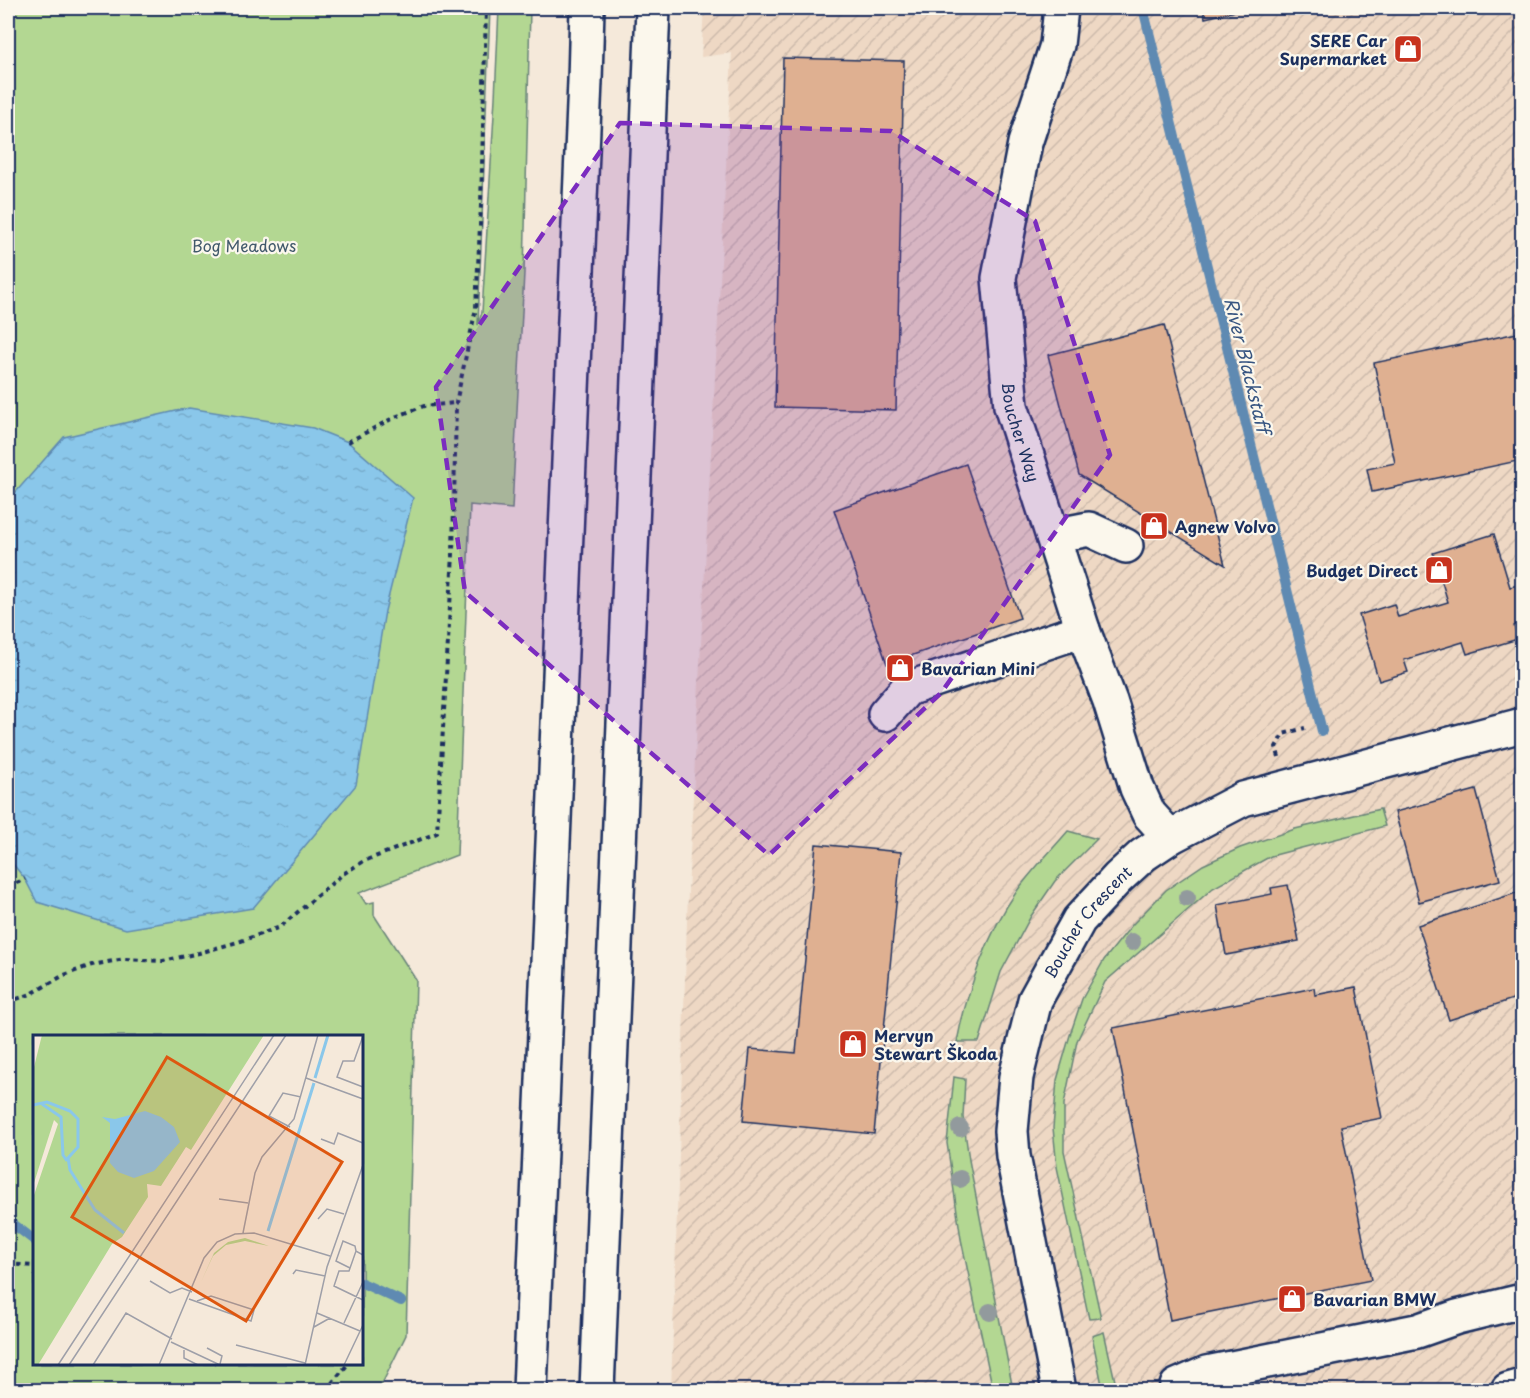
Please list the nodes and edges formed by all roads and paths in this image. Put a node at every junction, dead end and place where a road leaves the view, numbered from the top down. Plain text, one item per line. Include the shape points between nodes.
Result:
1 (486, 8) edge
2 (587, 8) edge
3 (653, 8) edge
4 (1061, 8) edge
5 (456, 403) junction
6 (348, 442) dead end
7 (1053, 536) junction
8 (1126, 546) dead end
9 (1083, 630) junction
10 (885, 714) dead end
11 (1522, 725) edge
12 (1305, 728) dead end
13 (1283, 734) dead end
14 (1170, 837) junction
15 (26, 879) dead end
16 (8, 887) edge
17 (8, 982) edge
18 (10, 1001) edge
19 (8, 1264) edge
20 (33, 1266) edge
21 (1522, 1301) edge
22 (347, 1365) edge
23 (1522, 1386) edge
24 (326, 1390) edge
25 (530, 1390) edge
26 (597, 1390) edge
27 (1059, 1390) edge
28 (1176, 1390) edge
29 (1508, 1390) edge

1 - 5 path via 476,308
2 - 25 main road
3 - 26 main road
4 - 7 main road, Boucher Way via 1057,45 1025,143 999,278 1011,406
5 - 6 path via 424,406
5 - 18 path via 453,554 437,833 364,861 280,927 163,961 124,959 92,965
7 - 8 main road via 1089,529
7 - 9 main road, Boucher Way
9 - 10 main road via 907,689
9 - 14 main road, Boucher Way via 1137,788 1149,813
11 - 14 main road, Boucher Crescent via 1243,800
12 - 13 path
14 - 27 main road, Boucher Crescent via 1143,855 1078,920 1035,1000 1016,1077 1013,1156
15 - 16 path
17 - 18 path
19 - 20 path
21 - 28 main road via 1417,1331 1207,1373 1177,1386
22 - 24 path
23 - 29 main road

